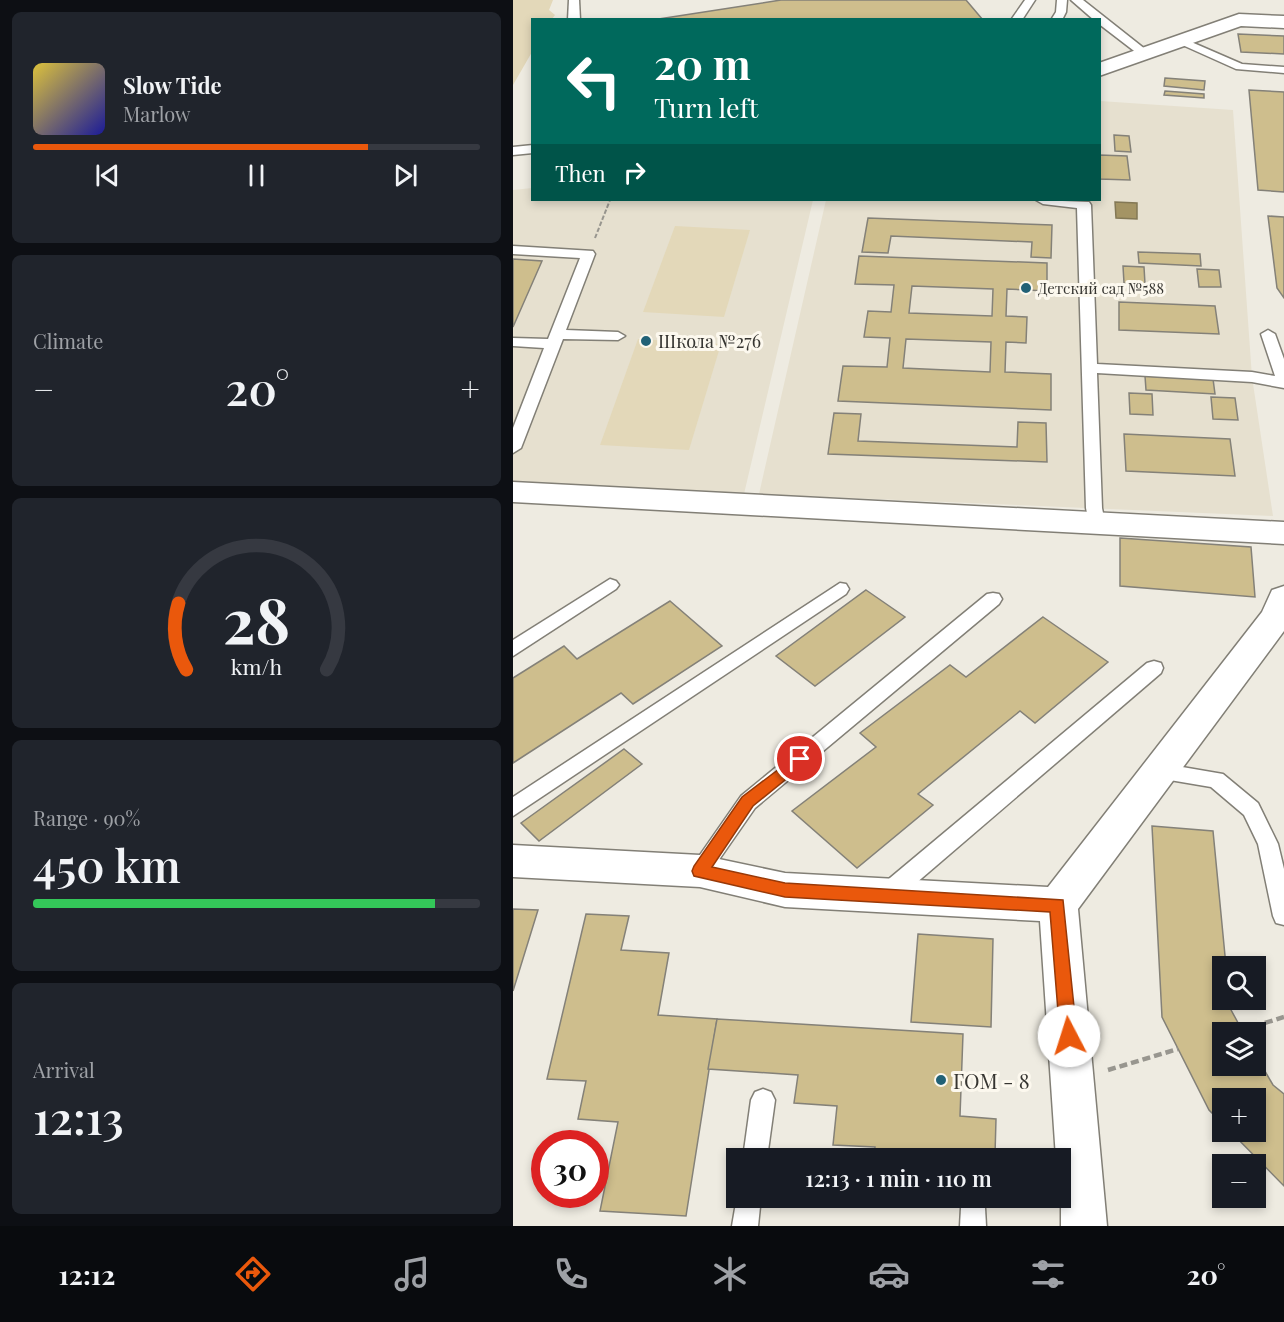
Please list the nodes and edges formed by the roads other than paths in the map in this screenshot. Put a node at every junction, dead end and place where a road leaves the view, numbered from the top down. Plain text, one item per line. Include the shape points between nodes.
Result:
1 (574, 0) edge
2 (1030, 0) edge
3 (1062, 0) edge
4 (1076, 0) edge
5 (574, 18) edge
6 (1017, 18) edge
7 (1058, 18) edge
8 (1099, 18) edge
9 (1101, 20) edge
10 (1284, 22) edge
11 (1182, 41) junction
12 (1146, 55) junction
13 (1101, 69) edge
14 (1284, 70) edge
15 (531, 148) edge
16 (513, 151) edge
17 (1051, 201) edge
18 (513, 250) edge
19 (1268, 334) dead end
20 (618, 336) dead end
21 (555, 339) junction
22 (513, 342) edge
23 (1090, 368) junction
24 (1284, 383) edge
25 (513, 448) edge
26 (513, 492) edge
27 (1097, 523) junction
28 (1284, 533) edge
29 (610, 585) dead end
30 (840, 589) dead end
31 (993, 599) dead end
32 (1281, 611) edge
33 (513, 649) edge
34 (1154, 668) dead end
35 (1159, 771) junction
36 (513, 808) edge
37 (513, 861) edge
38 (700, 871) junction
39 (884, 896) junction
40 (1058, 905) junction
41 (1284, 916) edge
42 (763, 1100) dead end
43 (756, 1148) edge
44 (747, 1208) edge
45 (745, 1226) edge
46 (1084, 1226) edge

1 - 5 lane
2 - 6 lane
3 - 7 lane
4 - 8 lane
9 - 12 lane
10 - 11 street via 1239,20
11 - 12 street
11 - 14 lane via 1240,67
12 - 13 street
15 - 16 lane
17 - 23 lane via 1084,205
18 - 21 lane via 588,254
19 - 24 lane
20 - 21 lane
21 - 22 lane
21 - 25 lane
23 - 24 lane via 1252,377
23 - 27 lane
26 - 27 street
27 - 28 street
29 - 33 lane
30 - 36 lane
31 - 38 lane via 748,802
32 - 35 street
34 - 39 lane
35 - 40 street
35 - 41 lane via 1215,780 1251,809 1268,844
37 - 38 street
38 - 39 street via 785,890
39 - 40 street
40 - 46 street
42 - 43 lane
44 - 45 lane

